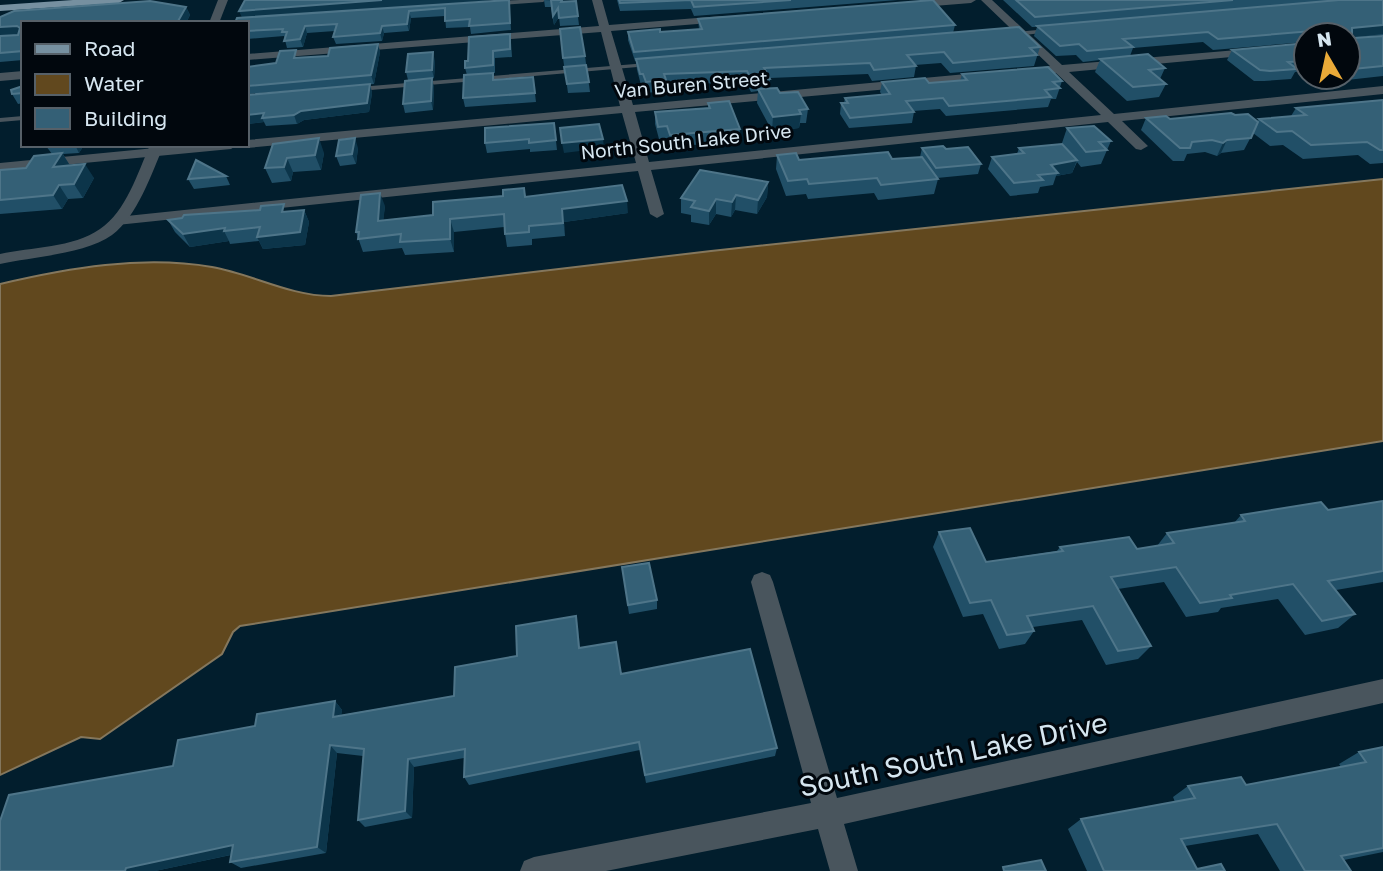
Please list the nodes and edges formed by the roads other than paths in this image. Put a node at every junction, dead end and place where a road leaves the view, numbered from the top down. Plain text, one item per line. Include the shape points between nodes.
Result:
1 (13, 0) edge
2 (119, 0) edge
3 (223, 0) edge
4 (543, 0) edge
5 (597, 0) edge
6 (971, 0) edge
7 (986, 0) edge
8 (0, 1) edge
9 (489, 4) edge
10 (903, 5) edge
11 (0, 8) edge
12 (741, 18) edge
13 (215, 21) edge
14 (605, 28) junction
15 (1062, 29) edge
16 (1021, 33) junction
17 (1007, 34) edge
18 (1292, 48) edge
19 (248, 57) edge
20 (657, 64) edge
21 (616, 68) junction
22 (1060, 69) junction
23 (21, 75) edge
24 (0, 77) edge
25 (356, 90) edge
26 (1383, 90) edge
27 (628, 109) junction
28 (1111, 117) junction
29 (21, 118) edge
30 (0, 120) edge
31 (248, 144) edge
32 (1141, 146) dead end
33 (194, 147) edge
34 (156, 149) edge
35 (644, 165) junction
36 (0, 167) edge
37 (657, 214) dead end
38 (117, 221) junction
39 (0, 259) edge
40 (762, 582) dead end
41 (1383, 691) edge
42 (827, 814) junction
43 (534, 871) edge
44 (844, 871) edge

1 - 8 main road
2 - 11 main road
3 - 13 street
4 - 9 lane
5 - 14 street
6 - 10 street
7 - 16 street
12 - 14 street
14 - 19 street
14 - 21 street
15 - 16 lane
16 - 17 lane
16 - 22 street
18 - 22 street, Van Buren Street
20 - 21 lane
21 - 25 lane
21 - 27 street
22 - 27 street, Van Buren Street
22 - 28 street
23 - 24 street
26 - 28 street, North South Lake Drive
27 - 31 street, Van Buren Street
27 - 35 street
28 - 32 street
28 - 35 street, North South Lake Drive
29 - 30 lane
33 - 34 street
34 - 36 street
34 - 38 street
35 - 37 street
35 - 38 street, North South Lake Drive
38 - 39 street, North South Lake Drive via 105,233 84,240
40 - 42 street
41 - 42 street, South South Lake Drive
42 - 43 street, South South Lake Drive
42 - 44 street

